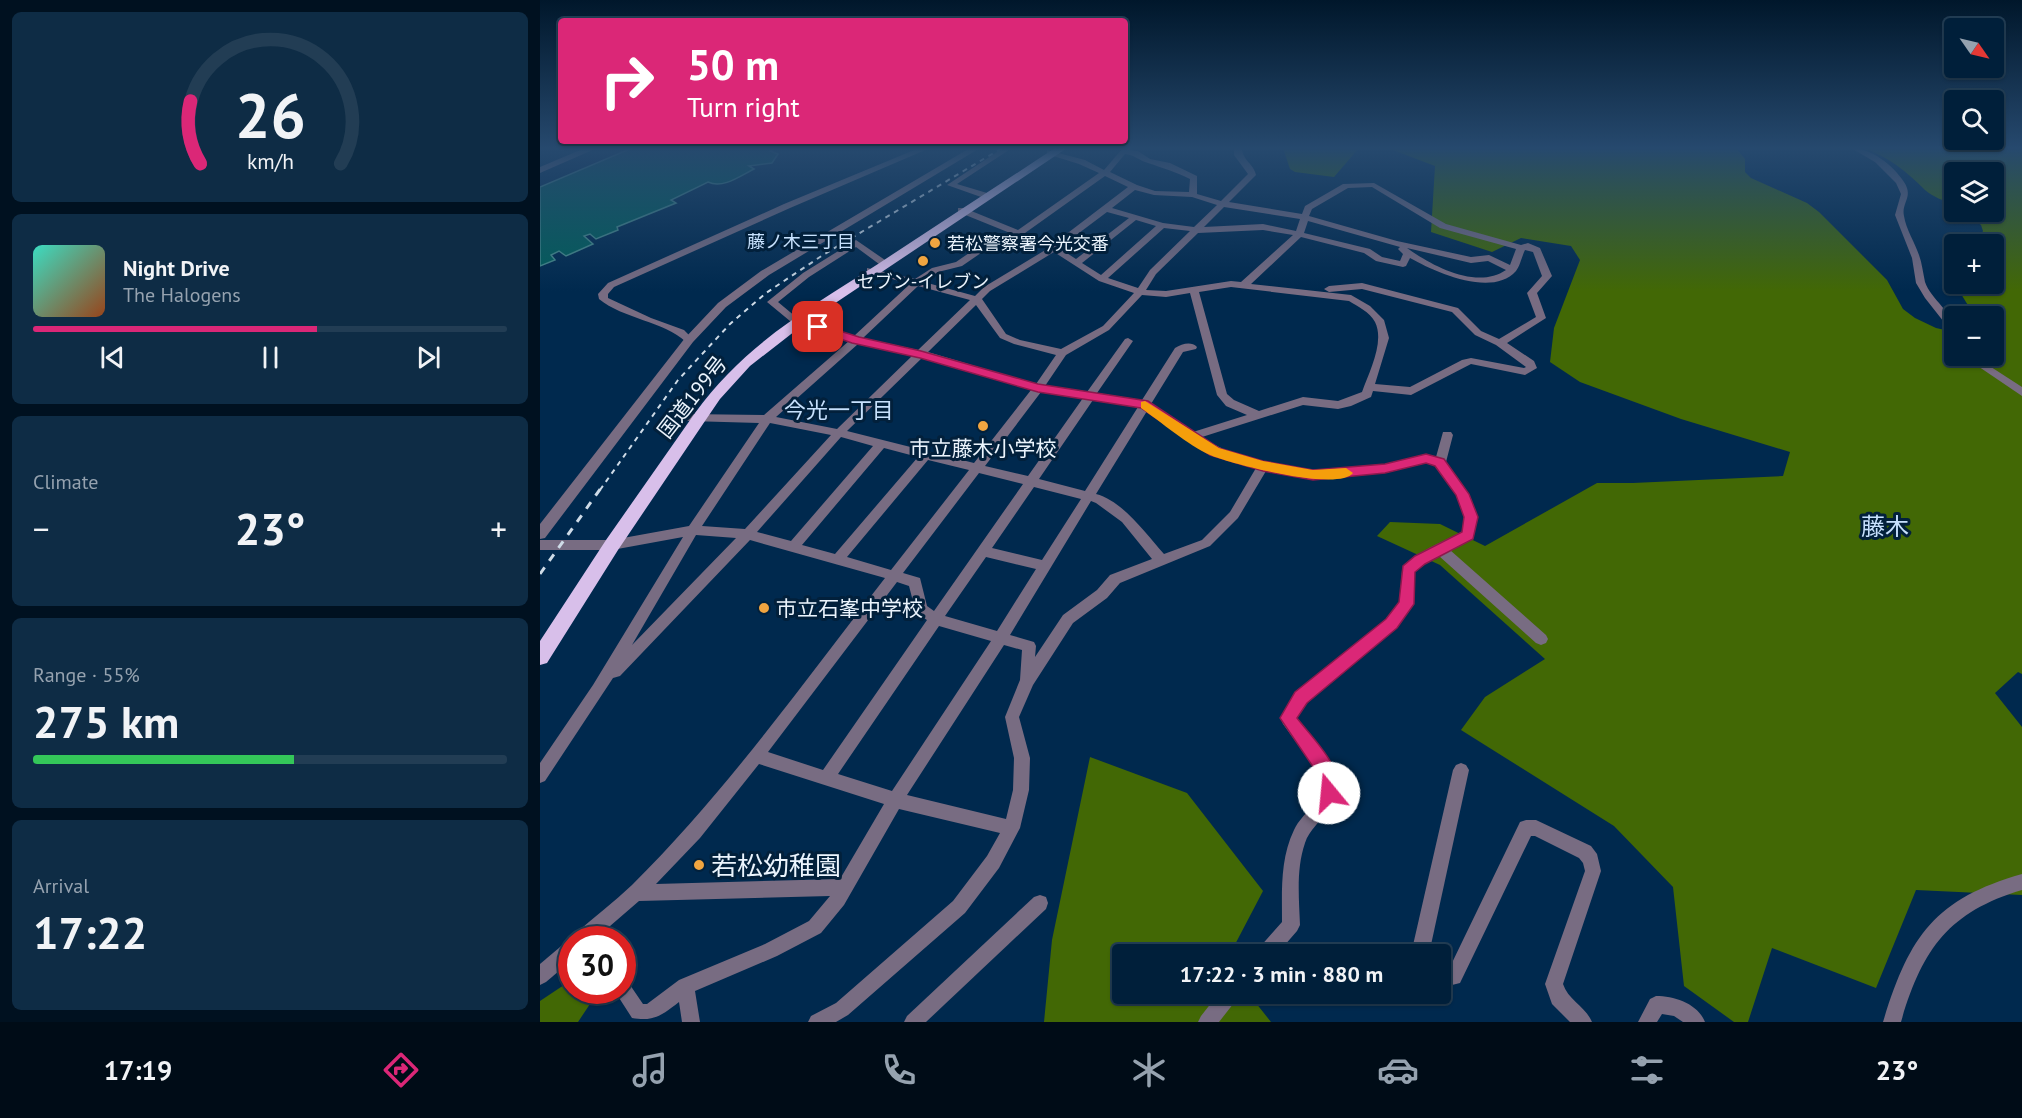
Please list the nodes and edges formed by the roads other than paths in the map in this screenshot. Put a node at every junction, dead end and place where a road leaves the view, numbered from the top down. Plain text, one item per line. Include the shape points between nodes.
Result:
1 (813, 196) edge
2 (895, 196) edge
3 (983, 196) edge
4 (986, 196) edge
5 (1073, 196) edge
6 (1123, 196) edge
7 (1195, 196) edge
8 (1232, 196) edge
9 (1329, 196) edge
10 (1392, 196) edge
11 (1905, 196) edge
12 (1224, 204) junction
13 (1107, 209) junction
14 (963, 211) junction
15 (1303, 217) junction
16 (1134, 218) junction
17 (1162, 225) junction
18 (1198, 230) junction
19 (1020, 233) junction
20 (1299, 234) junction
21 (1395, 243) junction
22 (1053, 248) junction
23 (1521, 248) junction
24 (1408, 253) junction
25 (1076, 262) junction
26 (876, 268) junction
27 (1512, 269) junction
28 (1102, 279) junction
29 (916, 283) junction
30 (1244, 285) junction
31 (1194, 290) junction
32 (1140, 292) junction
33 (1310, 292) junction
34 (977, 299) junction
35 (1944, 316) edge
36 (796, 320) junction
37 (689, 340) junction
38 (856, 340) junction
39 (1128, 341) dead end
40 (1500, 343) junction
41 (1192, 347) dead end
42 (1062, 353) junction
43 (921, 354) junction
44 (1983, 366) edge
45 (1371, 387) junction
46 (1038, 388) junction
47 (2022, 392) edge
48 (1090, 395) junction
49 (1144, 404) junction
50 (1255, 414) junction
51 (695, 417) junction
52 (767, 419) junction
53 (839, 433) junction
54 (1448, 435) dead end
55 (1193, 436) junction
56 (881, 444) junction
57 (926, 455) junction
58 (1440, 462) junction
59 (1263, 466) junction
60 (976, 468) junction
61 (1032, 482) junction
62 (1087, 496) junction
63 (693, 530) junction
64 (540, 534) edge
65 (748, 534) junction
66 (607, 544) junction
67 (540, 545) edge
68 (793, 547) junction
69 (1440, 549) junction
70 (984, 551) junction
71 (1161, 560) junction
72 (837, 561) junction
73 (1044, 566) junction
74 (892, 577) junction
75 (936, 619) junction
76 (1001, 637) junction
77 (540, 638) edge
78 (1541, 639) dead end
79 (540, 657) edge
80 (1027, 681) junction
81 (598, 690) junction
82 (756, 756) junction
83 (1461, 770) dead end
84 (540, 776) edge
85 (826, 778) junction
86 (895, 800) junction
87 (1012, 828) junction
88 (2022, 882) edge
89 (844, 887) junction
90 (636, 893) junction
91 (1040, 903) dead end
92 (600, 926) edge
93 (1274, 944) edge
94 (1422, 944) edge
95 (558, 960) edge
96 (540, 976) edge
97 (1451, 977) edge
98 (685, 986) junction
99 (633, 1004) edge
100 (1222, 1004) edge
101 (691, 1022) edge
102 (817, 1022) edge
103 (913, 1022) edge
104 (1207, 1022) edge
105 (1583, 1022) edge
106 (1647, 1022) edge
107 (1696, 1022) edge
108 (1892, 1022) edge

1 - 37 street via 610,285 603,294 604,299 681,332
2 - 37 street via 765,273 723,305
3 - 14 highway, 国道199号
4 - 14 highway, 国道199号
5 - 19 street
6 - 13 street
7 - 12 street
8 - 12 street
9 - 15 street via 1308,208
10 - 23 street via 1443,226
11 - 35 street via 1899,215 1916,258 1921,284
12 - 15 street
12 - 18 street
13 - 16 street
13 - 22 street
14 - 19 street
14 - 26 highway, 国道199号
15 - 20 street
15 - 21 street
16 - 17 street
16 - 25 street
17 - 18 street
17 - 28 street
18 - 20 street via 1263,227
18 - 32 street via 1153,272
19 - 22 street
19 - 29 street via 991,242 959,264 935,270
20 - 24 street via 1367,251 1397,264 1402,264
20 - 30 street
21 - 24 street
21 - 27 street via 1471,260 1489,258
22 - 25 street
22 - 34 street via 996,282
23 - 27 street
23 - 40 street via 1537,250 1547,276 1532,293 1540,318
24 - 27 street via 1434,268 1471,278 1485,280
25 - 28 street
26 - 29 street
26 - 36 highway, 国道199号
26 - 36 street via 856,243 806,275 772,302
28 - 32 street
29 - 34 street
29 - 38 street
30 - 31 street
30 - 33 street
31 - 32 street
31 - 50 street via 1222,395
32 - 42 street via 1106,328
33 - 40 street via 1362,286 1455,310 1478,333
33 - 45 street via 1351,298 1379,320 1384,338
34 - 42 street via 1003,336
34 - 43 street
36 - 38 street
36 - 51 highway, 国道199号 via 745,363
37 - 64 street
38 - 43 street
38 - 52 street
39 - 48 street
40 - 45 street via 1532,368 1525,372 1466,362 1411,391
41 - 49 street via 1179,350
42 - 46 street
43 - 46 street
43 - 53 street
44 - 47 street
45 - 50 street via 1351,402 1338,405 1303,401
46 - 48 street
46 - 60 street
48 - 49 street
48 - 61 street
49 - 55 street
49 - 62 street
50 - 55 street
51 - 52 street
51 - 66 highway, 国道199号
52 - 53 street
52 - 63 street
53 - 56 street
53 - 65 street
54 - 58 street
55 - 59 street via 1214,451
56 - 57 street
56 - 68 street
57 - 60 street
57 - 72 street
58 - 59 street via 1426,459 1385,469 1313,475
58 - 69 street via 1462,494 1471,517 1468,535
59 - 71 street via 1234,515 1215,536
60 - 61 street
60 - 74 street
61 - 62 street
61 - 70 street
62 - 71 street via 1100,499 1119,512
62 - 73 street
63 - 65 street
63 - 66 street
63 - 81 street
65 - 68 street
65 - 81 street
66 - 67 street
66 - 77 highway, 国道199号
66 - 79 highway, 国道199号
68 - 72 street
69 - 78 street
69 - 93 street via 1408,570 1407,604 1392,624 1301,698 1288,718 1328,775 1329,793 1323,807 1300,834 1292,868 1291,926
70 - 73 street
70 - 75 street
71 - 80 street via 1115,579 1068,619
72 - 74 street
73 - 76 street
74 - 75 street via 915,582 921,609
74 - 82 street
75 - 76 street
75 - 85 street
76 - 80 street via 1029,646
76 - 86 street
80 - 87 street via 1012,717 1022,758 1021,790
81 - 84 street
82 - 85 street
82 - 90 street via 694,832
83 - 94 street
85 - 86 street
86 - 87 street
86 - 89 street
87 - 102 street via 993,862 959,907 842,1009
88 - 108 street via 1984,894 1943,920 1912,964
89 - 90 street
89 - 98 street via 815,927
90 - 92 street
91 - 103 street
95 - 96 street
97 - 105 street via 1526,828 1536,828 1585,852 1591,860 1593,871 1554,984 1558,998
98 - 99 street via 649,1014 638,1012
98 - 101 street
100 - 104 street
106 - 107 street via 1656,1005 1667,1004 1685,1011

